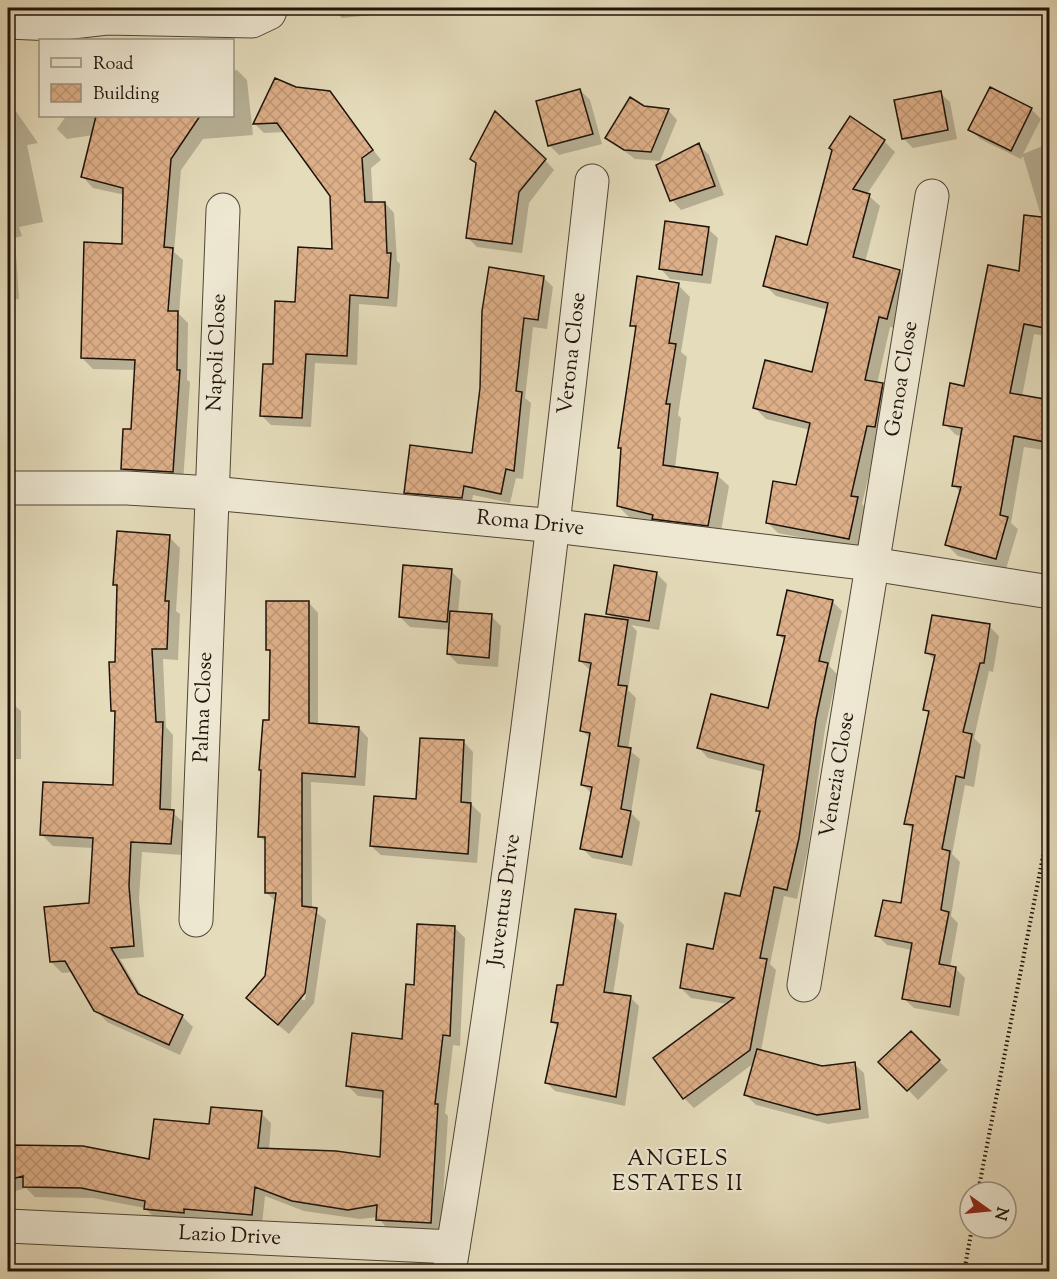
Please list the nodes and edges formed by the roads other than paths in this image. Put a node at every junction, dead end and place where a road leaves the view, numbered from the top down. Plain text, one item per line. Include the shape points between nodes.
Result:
1 (271, 8) edge
2 (106, 13) edge
3 (8, 22) edge
4 (592, 181) dead end
5 (932, 196) dead end
6 (223, 210) dead end
7 (8, 488) edge
8 (212, 494) junction
9 (555, 526) junction
10 (872, 564) junction
11 (1050, 592) edge
12 (196, 920) dead end
13 (804, 985) dead end
14 (8, 1226) edge
15 (451, 1259) edge

1 - 2 street via 252,21
2 - 3 street via 54,24
4 - 9 street, Verona Close
5 - 10 street, Genoa Close
6 - 8 street, Napoli Close
7 - 8 street, Roma Drive
8 - 9 street, Roma Drive
8 - 12 street, Palma Close
9 - 10 street, Roma Drive
9 - 15 street, Juventus Drive via 485,1044
10 - 11 street, Roma Drive
10 - 13 street, Venezia Close
14 - 15 street, Lazio Drive

